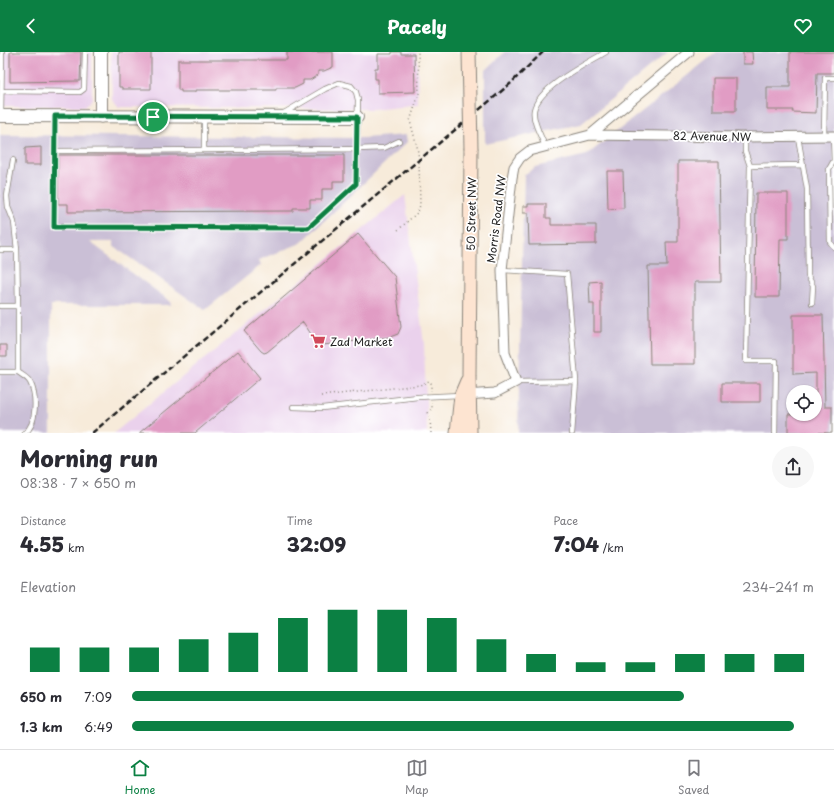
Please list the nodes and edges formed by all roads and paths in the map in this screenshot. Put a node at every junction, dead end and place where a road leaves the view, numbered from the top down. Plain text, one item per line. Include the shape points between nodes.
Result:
1 (2, 52) edge
2 (85, 52) edge
3 (101, 52) edge
4 (418, 52) edge
5 (469, 52) edge
6 (606, 52) edge
7 (689, 52) edge
8 (834, 78) edge
9 (2, 91) junction
10 (1, 116) edge
11 (55, 116) junction
12 (101, 116) junction
13 (204, 117) junction
14 (278, 117) junction
15 (357, 117) junction
16 (590, 135) junction
17 (798, 136) junction
18 (824, 136) junction
19 (834, 136) edge
20 (745, 137) junction
21 (399, 140) dead end
22 (545, 146) junction
23 (356, 149) junction
24 (204, 150) junction
25 (55, 151) junction
26 (13, 160) dead end
27 (834, 162) edge
28 (803, 165) junction
29 (750, 166) junction
30 (398, 230) dead end
31 (834, 247) edge
32 (0, 250) edge
33 (17, 250) junction
34 (502, 270) junction
35 (812, 303) dead end
36 (0, 306) edge
37 (18, 306) junction
38 (0, 372) edge
39 (18, 372) junction
40 (576, 381) junction
41 (516, 382) junction
42 (465, 395) junction
43 (293, 407) dead end
44 (25, 433) edge
45 (457, 433) edge
46 (470, 433) edge
47 (572, 433) edge
48 (775, 433) edge

1 - 9 lane
2 - 9 lane via 84,88 80,92
3 - 12 street
4 - 30 path via 420,94 410,121 419,160 420,205 418,212
5 - 42 main road, 50 Street NW, bridge via 469,376
6 - 22 lane via 550,86 541,97 534,110
7 - 16 street, Morris Road NW
8 - 18 lane via 825,78
9 - 10 lane
10 - 11 street
11 - 12 street
11 - 25 lane
12 - 13 street
13 - 14 street
13 - 24 lane
14 - 15 street
14 - 15 lane via 339,83 351,86 356,92
15 - 23 lane
16 - 20 street, 82 Avenue NW
16 - 22 street, Morris Road NW
17 - 18 street, 82 Avenue NW
17 - 20 street, 82 Avenue NW
17 - 28 lane
18 - 19 street, 82 Avenue NW
19 - 27 lane
20 - 29 lane via 745,151
21 - 23 lane via 384,148
22 - 34 street, Morris Road NW via 529,150 514,167
23 - 24 lane
23 - 25 lane via 356,184 308,228 54,227
24 - 25 lane
26 - 33 lane via 7,196 14,222
27 - 31 lane via 829,169 830,242
28 - 29 lane
28 - 35 lane via 807,188 808,276 813,286
29 - 48 lane via 746,361 776,361
32 - 33 lane
33 - 37 lane
34 - 40 lane via 567,274
34 - 41 street, Morris Road NW via 505,354
36 - 37 lane
37 - 39 lane
38 - 39 lane
39 - 44 lane via 30,382 36,405 30,429
40 - 41 lane
40 - 47 lane
41 - 42 street via 496,393
42 - 43 lane via 418,397 322,408
42 - 45 main road, 50 Street NW
42 - 46 main road, 50 Street NW

